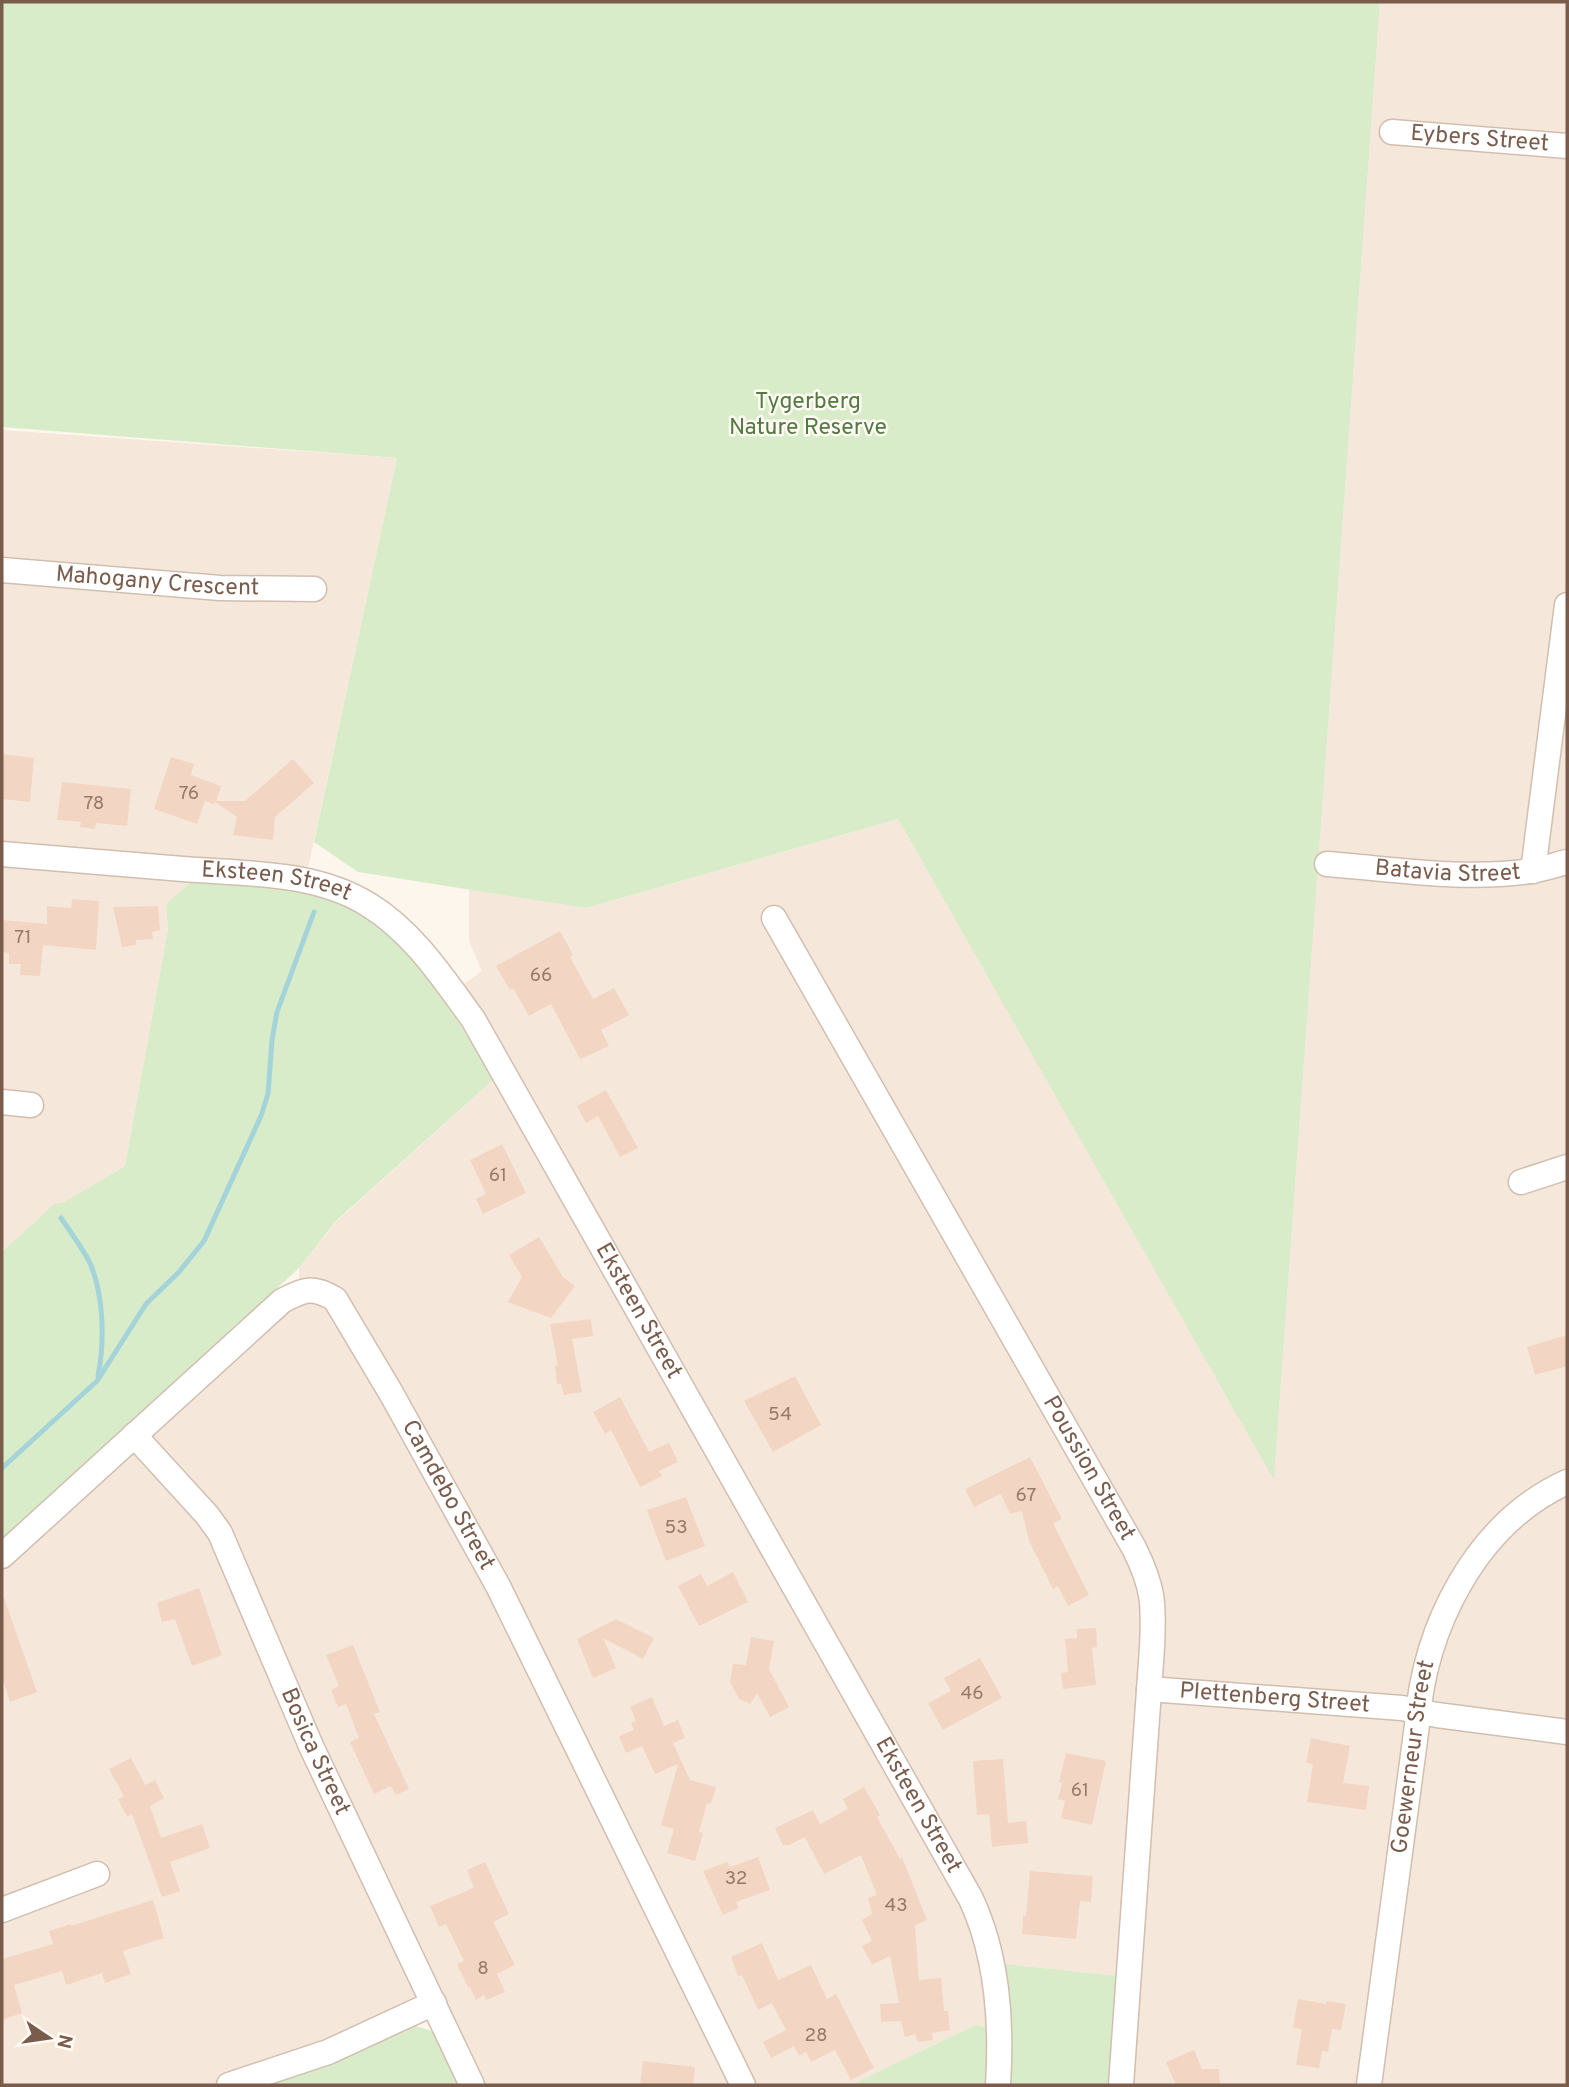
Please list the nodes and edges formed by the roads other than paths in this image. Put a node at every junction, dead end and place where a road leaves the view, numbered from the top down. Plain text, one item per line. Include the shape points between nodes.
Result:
1 (1391, 132) dead end
2 (1567, 146) edge
3 (2, 570) edge
4 (314, 589) dead end
5 (1567, 605) edge
6 (2, 854) edge
7 (1567, 862) edge
8 (1327, 864) dead end
9 (1533, 871) junction
10 (774, 918) dead end
11 (2, 1102) edge
12 (31, 1105) dead end
13 (1567, 1167) edge
14 (1521, 1182) dead end
15 (134, 1435) junction
16 (1567, 1482) edge
17 (2, 1556) edge
18 (1149, 1689) junction
19 (1418, 1711) junction
20 (1567, 1731) edge
21 (97, 1874) dead end
22 (2, 1910) edge
23 (434, 2003) junction
24 (229, 2085) edge
25 (472, 2085) edge
26 (743, 2085) edge
27 (999, 2085) edge
28 (1121, 2085) edge
29 (1369, 2085) edge

1 - 2 street, Eybers Street
3 - 4 street, Mahogany Crescent via 220,588
5 - 9 street
6 - 27 street, Eksteen Street via 290,877 341,889 400,929 440,973 473,1019 971,1899 985,1931 994,1976 1000,2029
7 - 9 street, Batavia Street
8 - 9 street, Batavia Street via 1457,874
10 - 18 street, Poussion Street via 1146,1572 1154,1610
11 - 12 street
13 - 14 street
15 - 17 street, Camdebo Street
15 - 23 street, Bosica Street via 220,1533 311,1746
15 - 26 street, Camdebo Street via 282,1301 310,1290 335,1299 498,1586
16 - 19 street, Goewerneur Street via 1495,1534 1474,1561 1445,1612
18 - 19 street, Plettenberg Street
18 - 28 street, Poussion Street
19 - 20 street, Plettenberg Street
19 - 29 street, Goewerneur Street
21 - 22 street
23 - 24 street via 328,2052
23 - 25 street, Bosica Street

